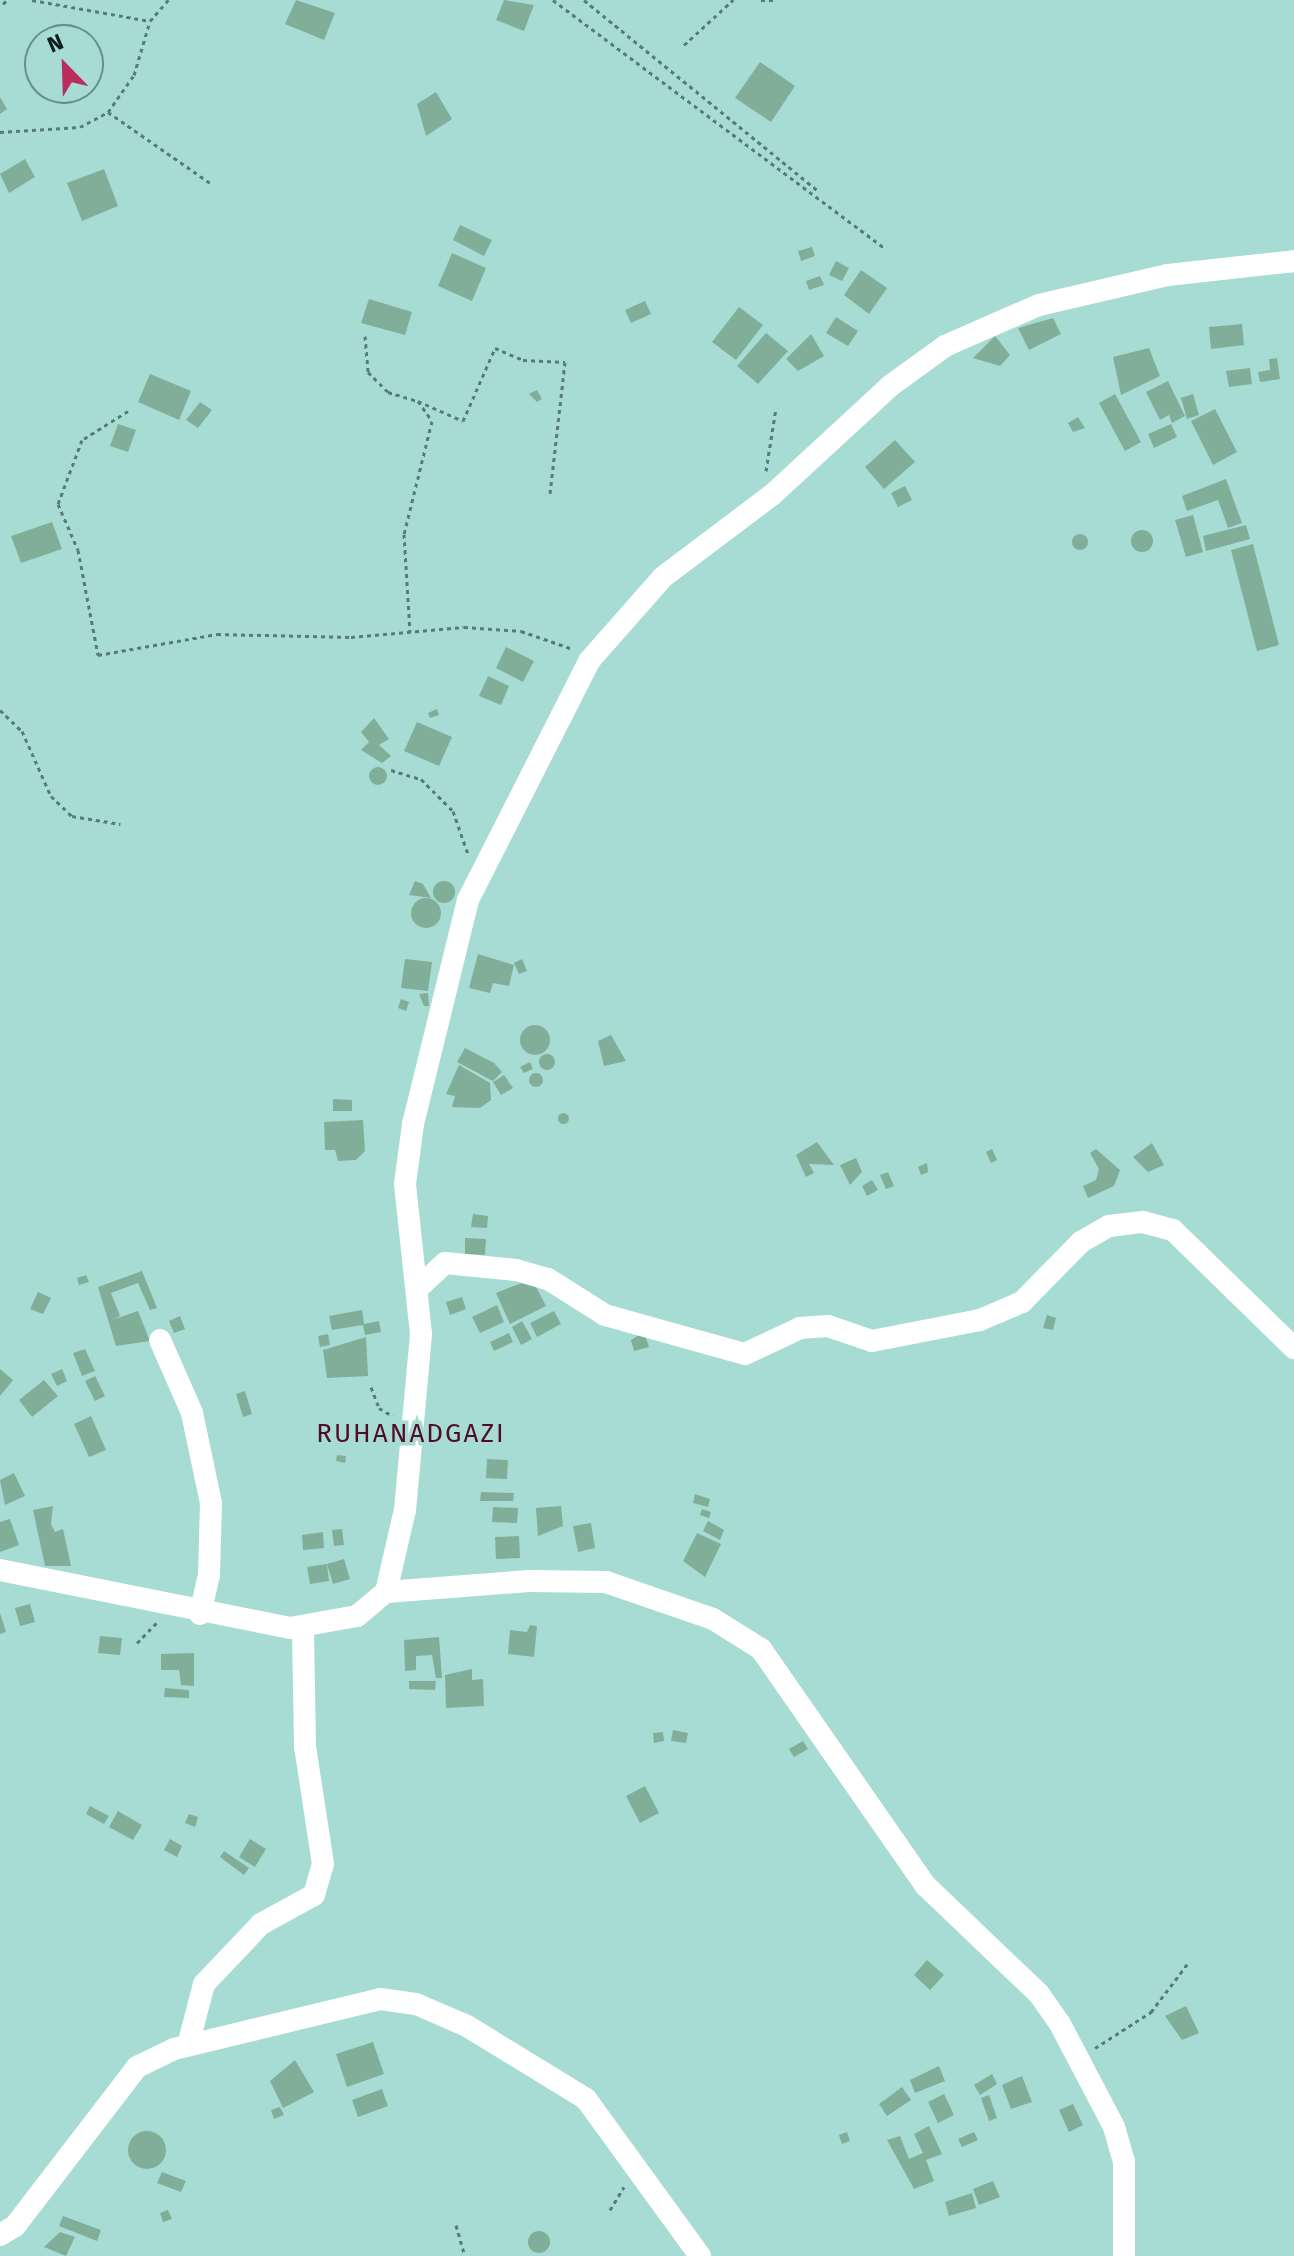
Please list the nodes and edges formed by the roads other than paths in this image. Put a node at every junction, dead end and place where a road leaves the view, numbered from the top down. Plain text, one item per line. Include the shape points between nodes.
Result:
1 (1294, 261) edge
2 (417, 1289) junction
3 (160, 1340) dead end
4 (1294, 1348) edge
5 (0, 1570) edge
6 (386, 1592) junction
7 (200, 1614) junction
8 (303, 1626) junction
9 (188, 2045) junction
10 (0, 2235) edge
11 (700, 2256) edge
12 (1124, 2256) edge

1 - 2 street via 1168,275 1039,305 984,327 890,386 758,506 663,577 589,661 478,881 408,1157
2 - 4 street via 445,1263 516,1270 548,1279 605,1315 745,1354 800,1328 828,1326 872,1341 980,1320 1022,1302 1081,1242 1109,1226 1143,1222 1173,1230
2 - 6 street via 421,1334 411,1439
3 - 7 street via 192,1413 211,1503 209,1575
5 - 7 street
6 - 8 street via 357,1616
6 - 12 street via 606,1582 677,1604 761,1649 926,1886 1039,1994 1078,2058 1124,2161
7 - 8 street
8 - 9 street via 310,1803 323,1864 314,1895 261,1924 204,1984
9 - 10 street via 137,2067 119,2084 15,2226
9 - 11 street via 352,2001 416,2004 538,2064 586,2099

